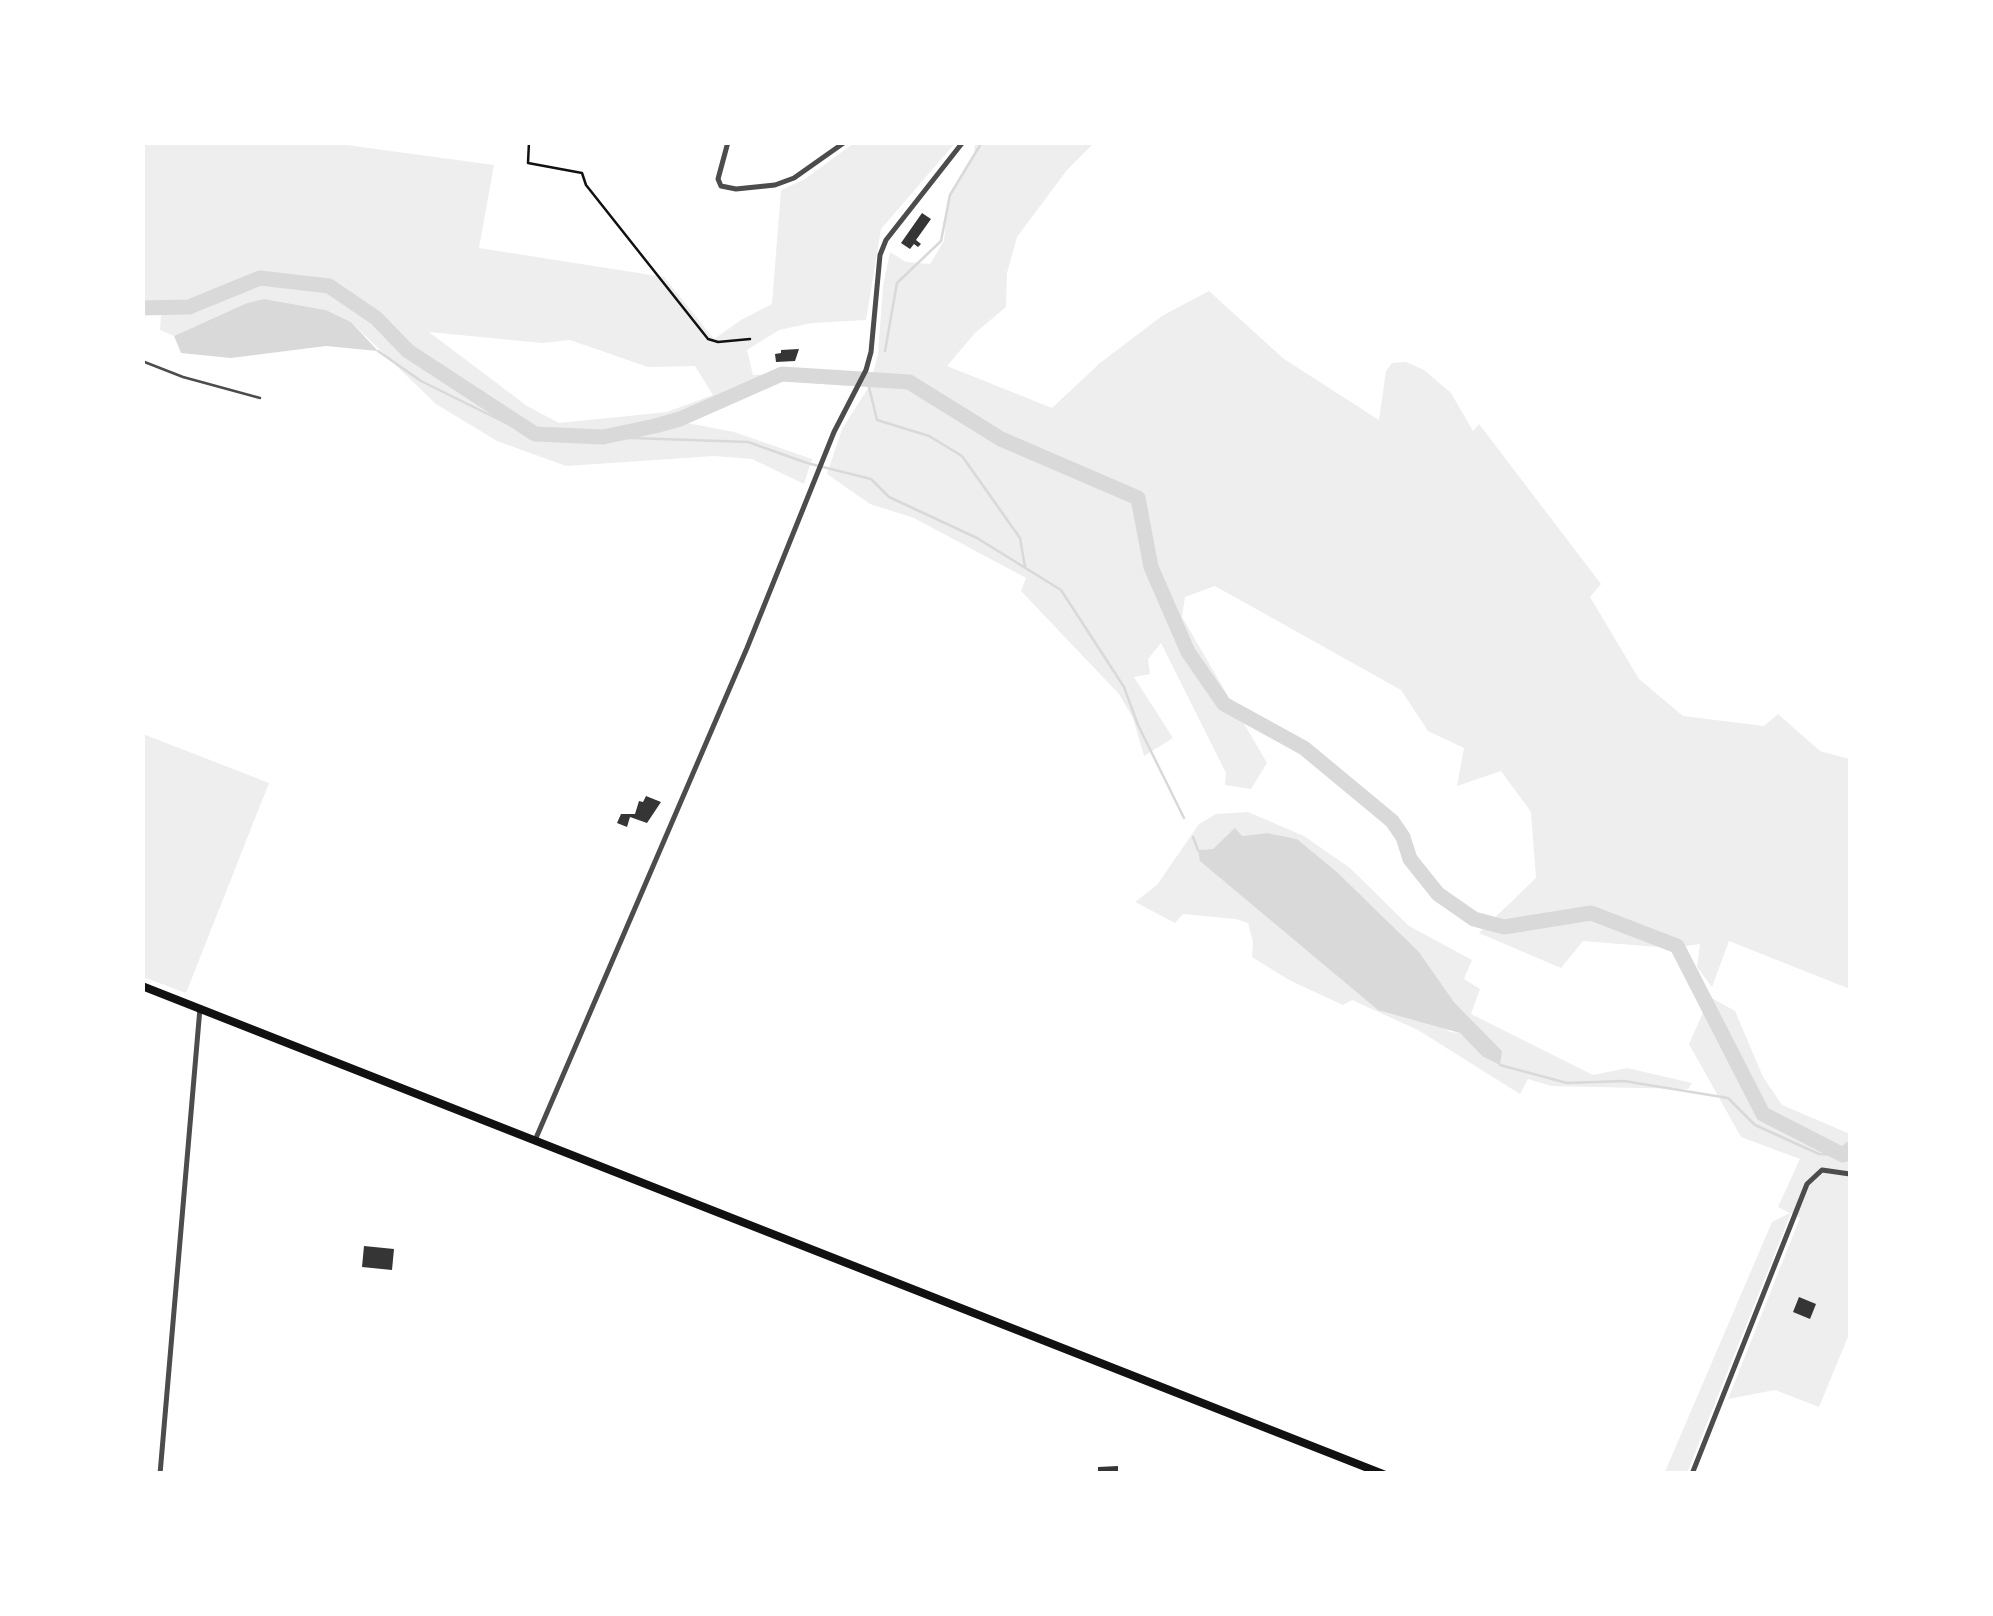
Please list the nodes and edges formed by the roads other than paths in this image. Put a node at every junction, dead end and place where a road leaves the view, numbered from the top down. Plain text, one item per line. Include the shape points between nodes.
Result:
1 (728, 142) edge
2 (846, 142) edge
3 (963, 142) edge
4 (142, 361) edge
5 (260, 398) dead end
6 (142, 986) edge
7 (200, 1008) junction
8 (536, 1138) junction
9 (1850, 1174) edge
10 (160, 1474) edge
11 (1384, 1474) edge
12 (1692, 1474) edge

1 - 2 street via 718,179 736,190 794,178
3 - 8 street via 886,240 866,370
4 - 5 lane
6 - 7 main road
7 - 8 main road
7 - 10 street
8 - 11 main road
9 - 12 street via 1822,1170 1806,1184

